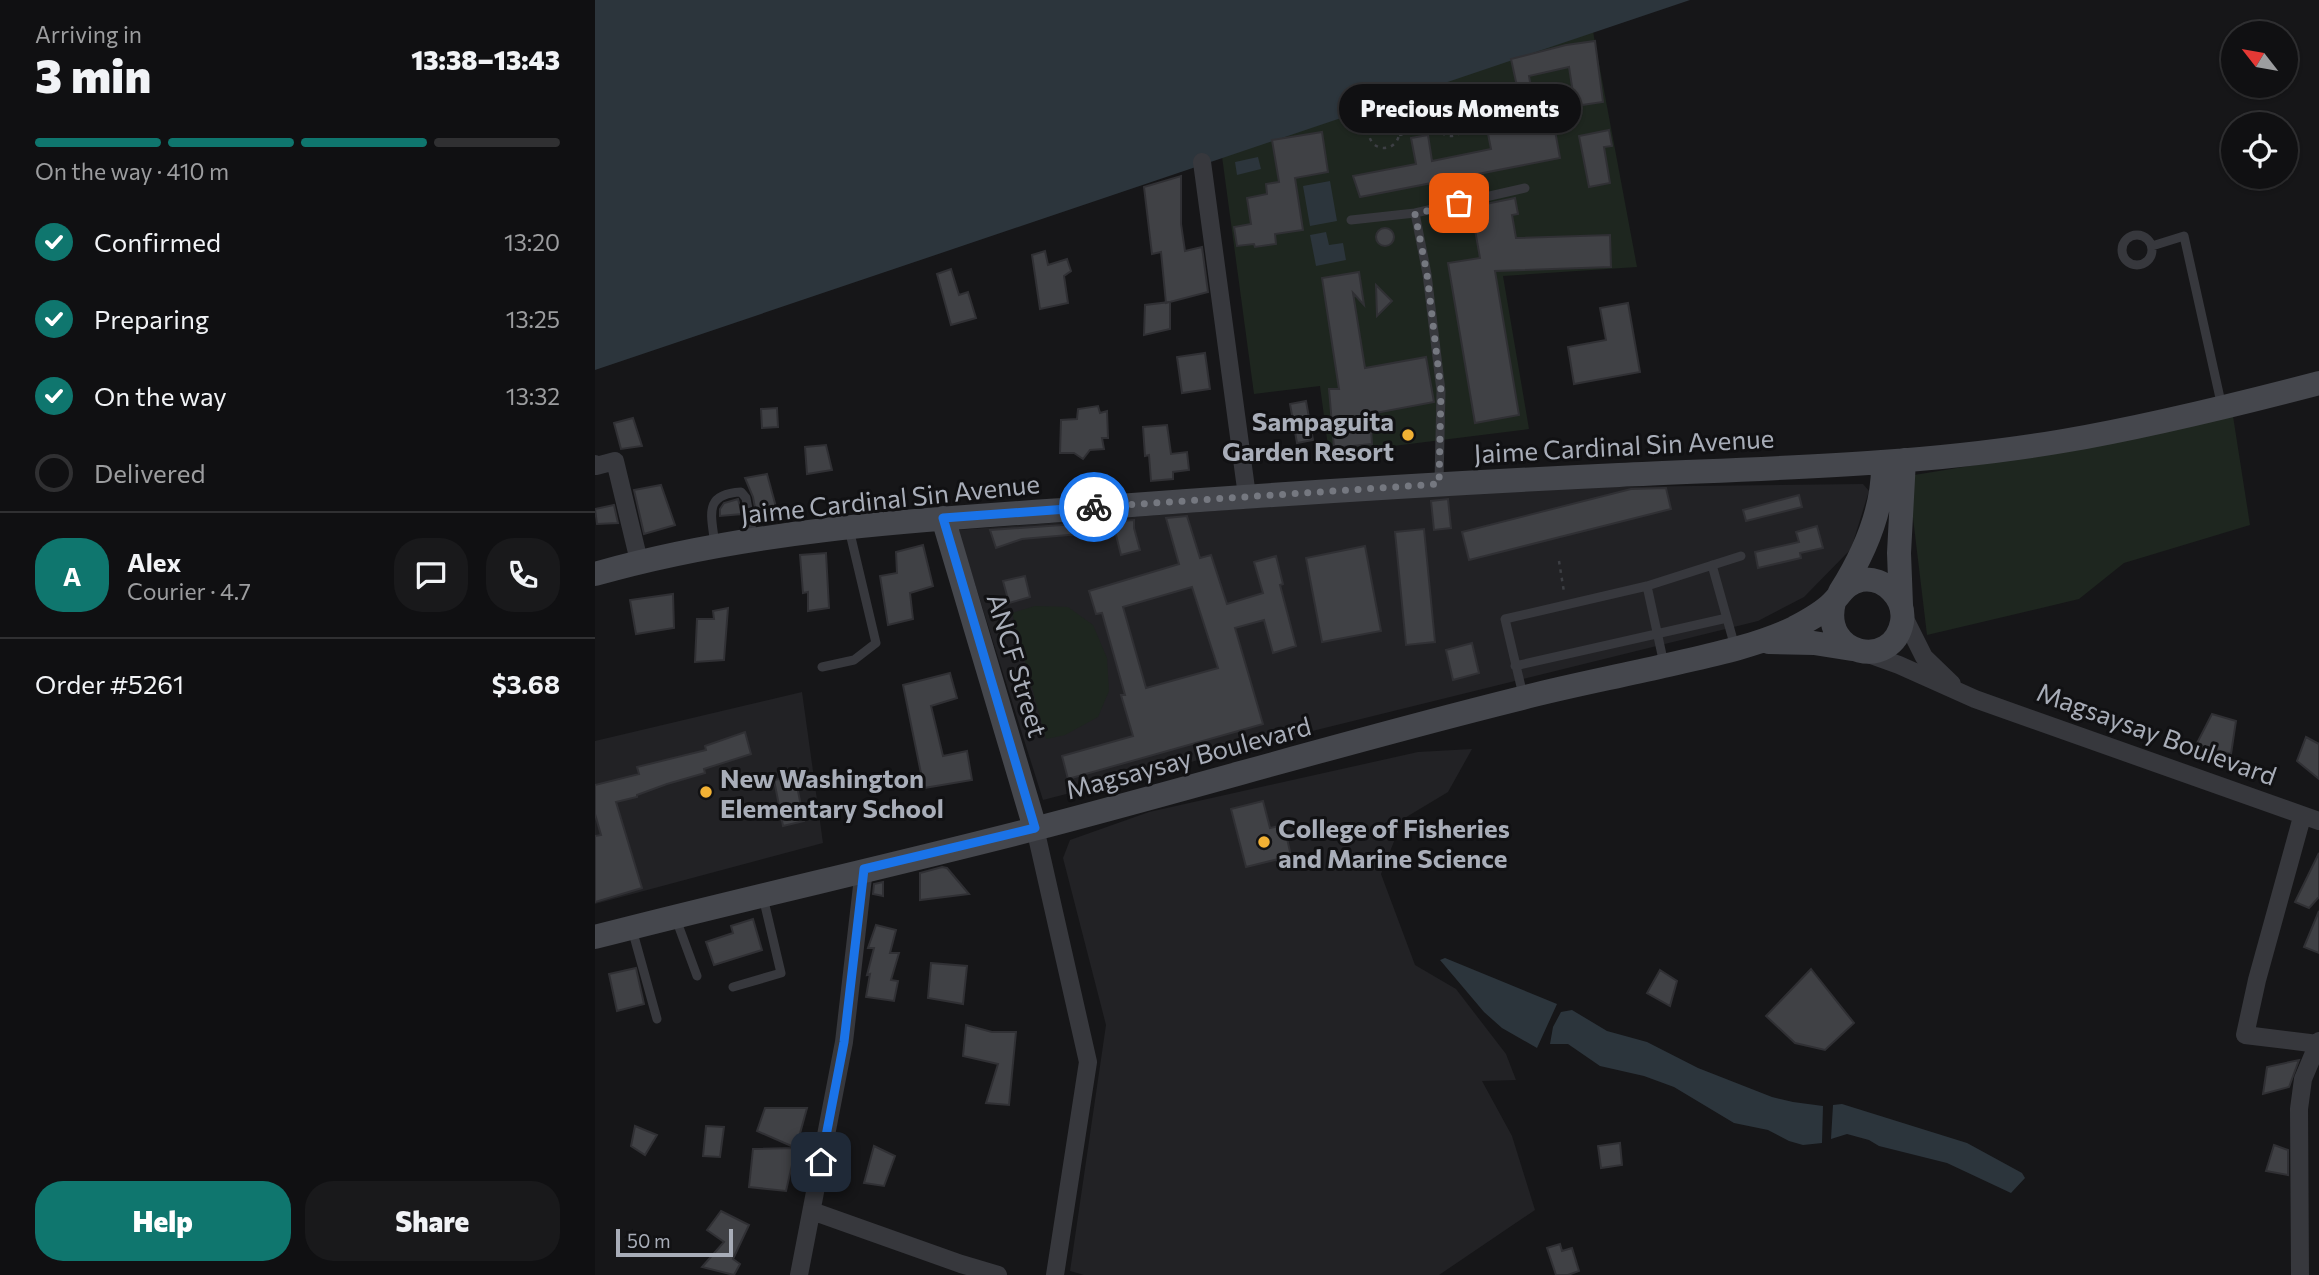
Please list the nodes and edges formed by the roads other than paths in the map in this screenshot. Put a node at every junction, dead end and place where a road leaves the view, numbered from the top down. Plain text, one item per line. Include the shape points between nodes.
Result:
1 (1202, 162) dead end
2 (1525, 188) dead end
3 (1415, 214) junction
4 (1351, 220) dead end
5 (2152, 246) dead end
6 (2319, 383) edge
7 (2223, 408) junction
8 (1893, 461) junction
9 (595, 464) edge
10 (1439, 484) junction
11 (1247, 496) junction
12 (943, 518) junction
13 (848, 527) junction
14 (754, 540) junction
15 (715, 547) junction
16 (1741, 556) dead end
17 (639, 561) junction
18 (1712, 565) junction
19 (595, 574) edge
20 (1647, 586) junction
21 (1837, 597) junction
22 (1902, 610) junction
23 (1727, 618) junction
24 (1657, 633) junction
25 (1745, 645) junction
26 (1857, 650) junction
27 (1515, 666) junction
28 (1665, 666) junction
29 (822, 667) dead end
30 (1524, 697) junction
31 (1975, 699) junction
32 (2310, 819) edge
33 (1035, 828) junction
34 (864, 869) junction
35 (762, 895) junction
36 (675, 917) junction
37 (631, 928) junction
38 (595, 937) edge
39 (697, 976) dead end
40 (733, 987) dead end
41 (657, 1019) dead end
42 (2318, 1042) edge
43 (812, 1210) junction
44 (799, 1275) edge
45 (998, 1275) edge
46 (1055, 1275) edge
47 (2301, 1275) edge

1 - 11 street
2 - 3 lane
3 - 4 lane
3 - 10 lane via 1441,391
5 - 7 lane via 2184,236
6 - 7 main road, Jaime Cardinal Sin Avenue
7 - 8 main road, Jaime Cardinal Sin Avenue via 2062,441
8 - 10 main road, Jaime Cardinal Sin Avenue
8 - 21 main road, Magsaysay Boulevard via 1855,569
8 - 22 main road, Magsaysay Boulevard
9 - 17 street via 615,461
10 - 11 main road, Jaime Cardinal Sin Avenue
11 - 12 main road, Jaime Cardinal Sin Avenue
12 - 13 main road, Jaime Cardinal Sin Avenue
12 - 33 main road, ANCF Street
13 - 14 main road, Jaime Cardinal Sin Avenue
13 - 29 lane via 876,643 854,660
14 - 15 main road, Jaime Cardinal Sin Avenue
14 - 15 lane via 746,498 741,492 725,493 717,497 712,511
15 - 17 main road, Jaime Cardinal Sin Avenue
16 - 18 lane
17 - 19 main road, Jaime Cardinal Sin Avenue
18 - 20 lane
18 - 23 lane
20 - 24 lane
20 - 27 lane via 1505,619
21 - 22 main road via 1849,584 1874,580 1895,594
21 - 25 main road, Magsaysay Boulevard via 1815,617
21 - 26 main road via 1831,624 1842,643
22 - 26 main road via 1902,625 1891,643 1882,649
22 - 31 street, Magsaysay Boulevard via 1924,657
23 - 24 lane
23 - 25 lane
24 - 27 lane
24 - 28 lane
25 - 26 main road, Magsaysay Boulevard via 1814,643
25 - 28 main road, Magsaysay Boulevard
26 - 31 street, Magsaysay Boulevard
27 - 30 lane
28 - 30 main road, Magsaysay Boulevard
30 - 33 main road, Magsaysay Boulevard
31 - 32 street, Magsaysay Boulevard
32 - 42 street via 2257,980 2245,1035
33 - 34 main road, Magsaysay Boulevard
33 - 46 street via 1088,1062
34 - 35 main road, Magsaysay Boulevard
34 - 43 street via 844,1042
35 - 36 main road, Magsaysay Boulevard
35 - 40 lane via 781,973
36 - 37 main road, Magsaysay Boulevard
36 - 39 lane
37 - 38 main road, Magsaysay Boulevard
37 - 41 lane
42 - 47 street via 2303,1079 2299,1109
43 - 44 street
43 - 45 street

